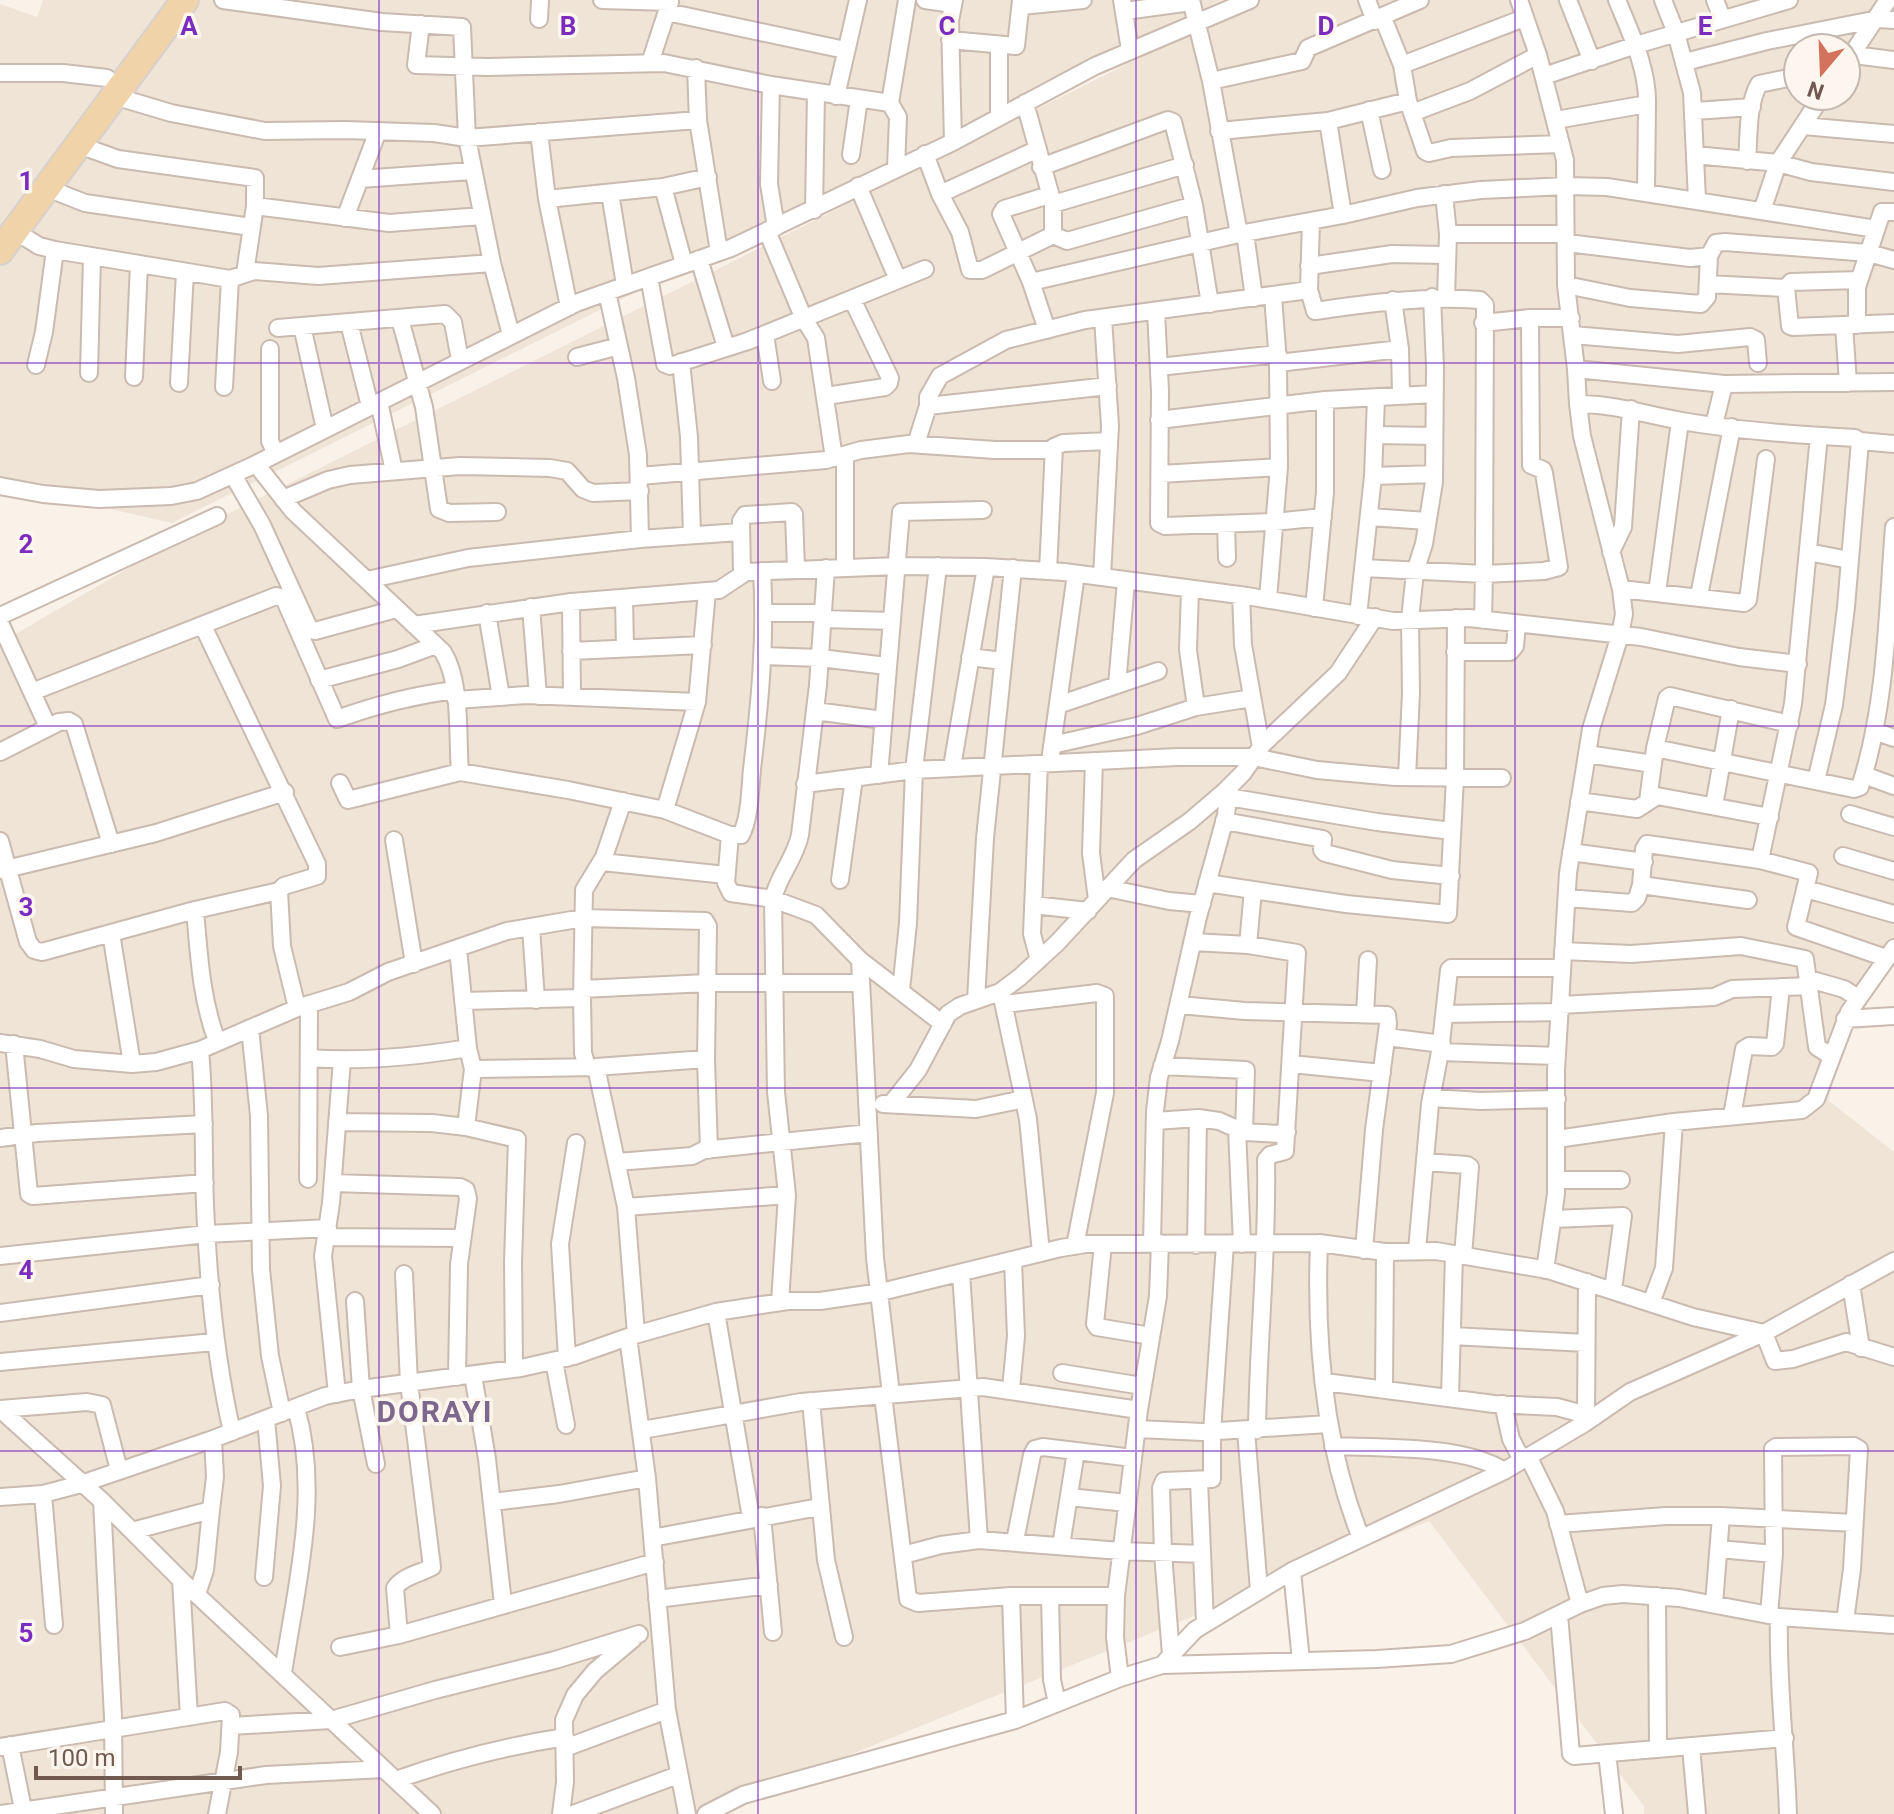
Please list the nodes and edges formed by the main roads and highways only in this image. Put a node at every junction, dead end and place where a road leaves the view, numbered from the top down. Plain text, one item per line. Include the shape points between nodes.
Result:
1 (164, 0) edge
2 (185, 0) edge
3 (111, 87) junction
4 (5, 235) edge

1 - 3 main road
2 - 3 main road
3 - 4 main road
3 - 4 main road via 79,145

